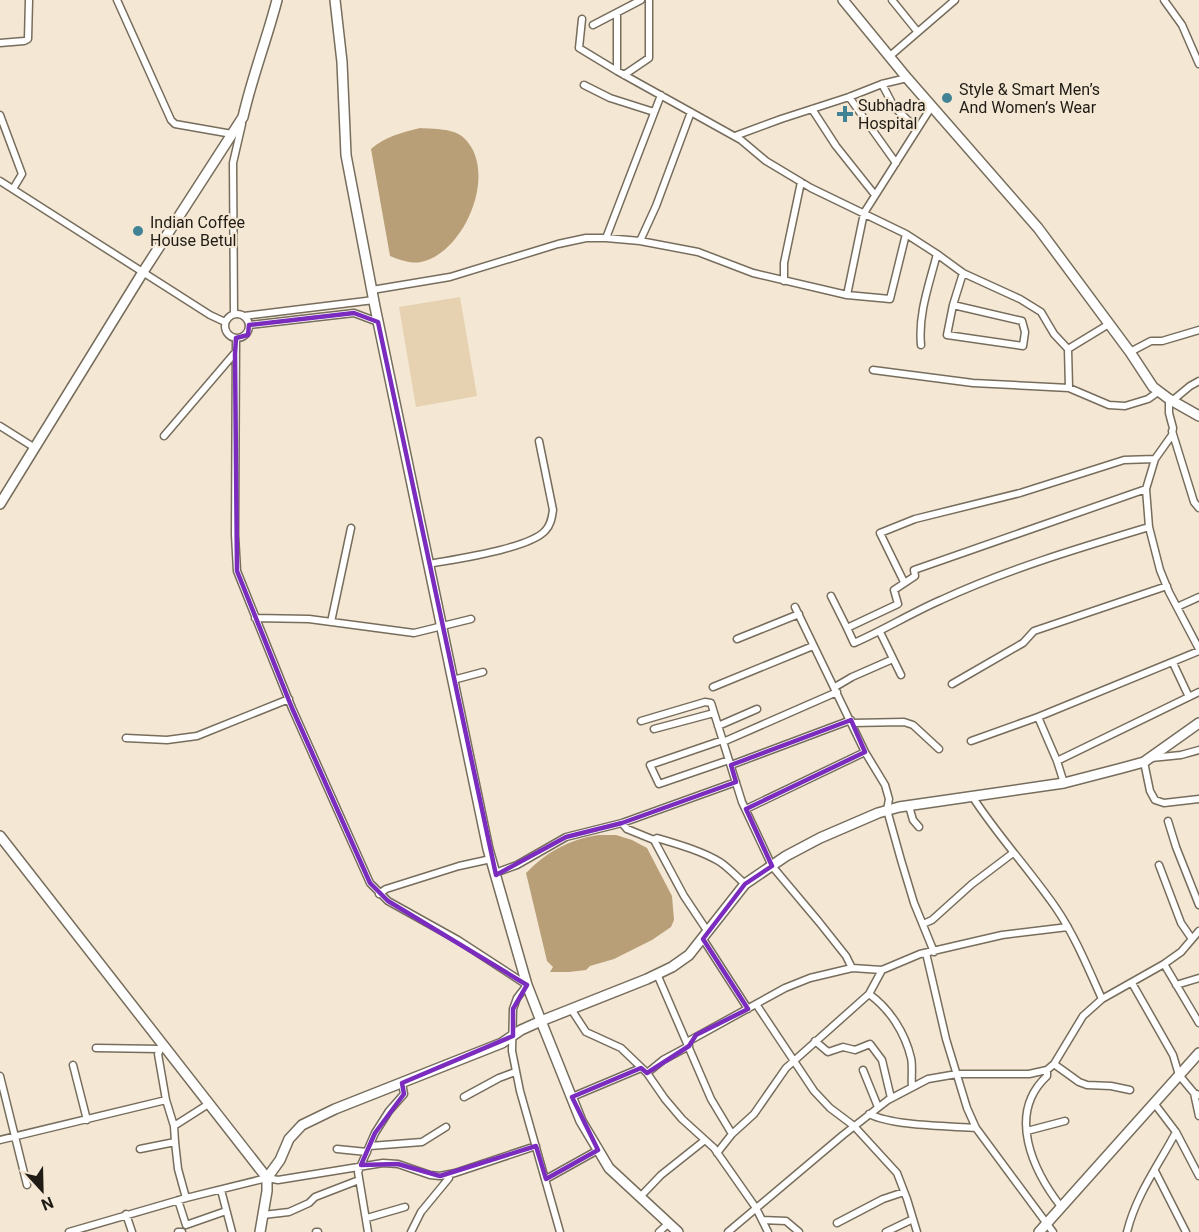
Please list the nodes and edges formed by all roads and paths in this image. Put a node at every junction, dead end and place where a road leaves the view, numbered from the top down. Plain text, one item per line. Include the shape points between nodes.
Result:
1 (29, 0) edge
2 (117, 0) edge
3 (277, 0) edge
4 (335, 0) edge
5 (641, 0) edge
6 (649, 0) edge
7 (843, 0) edge
8 (892, 0) edge
9 (955, 0) edge
10 (1164, 0) edge
11 (617, 13) junction
12 (582, 19) dead end
13 (593, 25) dead end
14 (917, 31) junction
15 (0, 43) edge
16 (1199, 44) edge
17 (1192, 48) junction
18 (890, 56) junction
19 (1199, 64) edge
20 (620, 73) junction
21 (907, 78) junction
22 (882, 84) junction
23 (584, 85) dead end
24 (661, 95) junction
25 (849, 97) junction
26 (932, 106) junction
27 (812, 109) junction
28 (654, 112) junction
29 (691, 112) junction
30 (0, 115) edge
31 (243, 117) junction
32 (917, 129) junction
33 (232, 134) junction
34 (735, 136) junction
35 (896, 163) junction
36 (0, 181) edge
37 (801, 182) junction
38 (13, 189) junction
39 (875, 195) junction
40 (864, 213) junction
41 (906, 234) junction
42 (606, 238) junction
43 (640, 241) junction
44 (937, 254) junction
45 (143, 272) junction
46 (963, 273) junction
47 (784, 281) junction
48 (373, 295) junction
49 (847, 295) junction
50 (953, 305) junction
51 (234, 314) junction
52 (243, 316) junction
53 (225, 322) junction
54 (378, 322) junction
55 (1109, 324) junction
56 (249, 325) junction
57 (1199, 330) edge
58 (236, 338) junction
59 (921, 345) dead end
60 (1068, 349) junction
61 (1130, 352) junction
62 (235, 354) junction
63 (873, 370) dead end
64 (1199, 381) edge
65 (1069, 387) junction
66 (1158, 392) junction
67 (1170, 400) junction
68 (1199, 416) edge
69 (0, 426) edge
70 (1172, 431) junction
71 (164, 436) dead end
72 (539, 441) dead end
73 (35, 448) junction
74 (1155, 459) junction
75 (1146, 489) junction
76 (0, 504) edge
77 (1199, 508) edge
78 (1149, 527) junction
79 (351, 528) dead end
80 (429, 564) junction
81 (904, 582) junction
82 (1167, 586) junction
83 (831, 596) dead end
84 (1199, 597) edge
85 (795, 607) dead end
86 (1177, 607) junction
87 (799, 614) junction
88 (255, 618) junction
89 (471, 619) dead end
90 (331, 622) junction
91 (441, 625) junction
92 (847, 628) junction
93 (880, 632) junction
94 (737, 639) dead end
95 (813, 646) junction
96 (1199, 650) edge
97 (893, 659) junction
98 (1173, 663) junction
99 (483, 672) dead end
100 (901, 675) dead end
101 (453, 680) junction
102 (952, 684) dead end
103 (713, 687) dead end
104 (836, 690) junction
105 (1199, 692) edge
106 (1189, 697) junction
107 (289, 699) junction
108 (757, 709) dead end
109 (714, 713) junction
110 (1038, 717) junction
111 (641, 721) dead end
112 (851, 722) junction
113 (1199, 723) edge
114 (718, 726) junction
115 (654, 729) dead end
116 (126, 738) dead end
117 (723, 741) junction
118 (971, 741) dead end
119 (939, 749) dead end
120 (1199, 750) edge
121 (866, 752) junction
122 (1147, 760) junction
123 (1057, 761) junction
124 (730, 762) junction
125 (736, 782) junction
126 (1064, 783) junction
127 (972, 796) junction
128 (1199, 799) edge
129 (909, 806) junction
130 (746, 808) junction
131 (887, 810) junction
132 (1168, 820) dead end
133 (622, 823) junction
134 (919, 827) dead end
135 (0, 836) edge
136 (654, 840) junction
137 (1013, 853) junction
138 (491, 859) junction
139 (1159, 865) dead end
140 (772, 866) junction
141 (495, 873) junction
142 (745, 884) junction
143 (379, 894) junction
144 (1199, 905) edge
145 (922, 924) junction
146 (1068, 927) junction
147 (1199, 932) edge
148 (706, 936) junction
149 (1192, 939) junction
150 (934, 952) junction
151 (926, 953) junction
152 (1164, 964) junction
153 (852, 968) junction
154 (882, 970) junction
155 (657, 974) junction
156 (1199, 978) edge
157 (1132, 983) junction
158 (527, 985) junction
159 (1176, 986) junction
160 (869, 994) junction
161 (1101, 999) junction
162 (756, 1004) junction
163 (571, 1009) junction
164 (748, 1009) junction
165 (541, 1021) junction
166 (1199, 1023) edge
167 (513, 1036) junction
168 (815, 1041) junction
169 (688, 1044) junction
170 (162, 1046) junction
171 (96, 1048) dead end
172 (1199, 1053) edge
173 (794, 1060) junction
174 (1054, 1064) junction
175 (73, 1065) dead end
176 (641, 1068) junction
177 (863, 1070) dead end
178 (1047, 1070) junction
179 (515, 1072) junction
180 (647, 1073) junction
181 (957, 1074) junction
182 (1179, 1075) junction
183 (0, 1076) edge
184 (402, 1083) junction
185 (912, 1087) junction
186 (1130, 1090) dead end
187 (1196, 1094) edge
188 (464, 1097) dead end
189 (572, 1097) junction
190 (891, 1098) junction
191 (166, 1100) junction
192 (210, 1103) junction
193 (1154, 1103) junction
194 (878, 1107) junction
195 (869, 1114) junction
196 (1199, 1116) edge
197 (87, 1120) junction
198 (1065, 1121) dead end
199 (174, 1126) junction
200 (854, 1126) junction
201 (446, 1127) dead end
202 (976, 1128) junction
203 (1026, 1131) junction
204 (1176, 1132) junction
205 (732, 1134) junction
206 (14, 1138) junction
207 (0, 1140) edge
208 (705, 1140) junction
209 (175, 1142) junction
210 (536, 1146) junction
211 (140, 1149) dead end
212 (337, 1149) dead end
213 (368, 1149) junction
214 (598, 1150) junction
215 (717, 1154) junction
216 (361, 1165) junction
217 (1155, 1171) junction
218 (450, 1174) junction
219 (1199, 1176) edge
220 (267, 1178) junction
221 (359, 1179) junction
222 (546, 1179) junction
223 (27, 1185) dead end
224 (221, 1190) junction
225 (904, 1192) junction
226 (640, 1197) junction
227 (186, 1198) junction
228 (178, 1200) junction
229 (405, 1207) dead end
230 (756, 1208) junction
231 (1062, 1208) junction
232 (226, 1211) junction
233 (126, 1214) junction
234 (263, 1215) junction
235 (367, 1218) junction
236 (913, 1219) junction
237 (762, 1220) junction
238 (669, 1223) junction
239 (837, 1223) dead end
240 (1047, 1223) junction
241 (262, 1231) edge
242 (69, 1232) edge
243 (132, 1232) edge
244 (232, 1232) edge
245 (369, 1232) edge
246 (411, 1232) edge
247 (560, 1232) edge
248 (659, 1232) edge
249 (678, 1232) edge
250 (728, 1232) edge
251 (768, 1232) edge
252 (799, 1232) edge
253 (886, 1232) edge
254 (917, 1232) edge
255 (1039, 1232) edge
256 (1053, 1232) edge
257 (1127, 1232) edge
258 (1186, 1232) edge

1 - 15 street via 28,39
2 - 33 street via 171,120 175,124
3 - 31 main road
4 - 48 main road via 346,154
5 - 11 street
6 - 20 street via 649,58
7 - 18 main road
8 - 14 street
9 - 14 street
10 - 17 street
11 - 13 street
11 - 20 street
12 - 20 street via 579,48
14 - 18 street
16 - 17 street
17 - 19 street
18 - 21 main road
20 - 24 street
21 - 22 street
21 - 26 main road
22 - 25 street
22 - 32 street via 894,107
23 - 28 street
24 - 28 street
24 - 29 street
25 - 27 street
25 - 35 street
26 - 32 street
26 - 55 main road via 1038,228
27 - 34 street
27 - 39 street
28 - 42 street
29 - 34 street
29 - 43 street
30 - 38 street via 22,174
31 - 33 main road
31 - 51 street via 233,163
32 - 35 street
33 - 45 main road
34 - 37 street
35 - 39 street
36 - 38 street
37 - 40 street
37 - 47 street via 784,263
38 - 45 street
39 - 40 street
40 - 41 street
40 - 49 street
41 - 44 street
41 - 49 street via 890,299
42 - 43 street
42 - 48 street via 558,244 450,277
43 - 47 street via 698,252
44 - 46 street
44 - 59 street via 922,308
45 - 53 street
45 - 73 main road
46 - 50 street
46 - 60 street via 1020,298 1041,312
47 - 49 street
48 - 52 street
48 - 54 main road
50 - 50 street via 1022,321 1026,332 1023,345 947,335
51 - 52 street
51 - 53 street
52 - 56 street
53 - 58 street via 229,336
54 - 56 street via 354,313
54 - 80 main road
55 - 60 street
55 - 61 main road
56 - 58 street via 248,331
57 - 61 street via 1152,341
58 - 62 street
60 - 65 street
61 - 66 main road
62 - 71 street
62 - 88 street via 237,571
63 - 65 street via 973,383
64 - 67 street
65 - 66 street via 1109,405 1125,406
66 - 67 main road
67 - 68 main road
67 - 70 street
69 - 73 street
70 - 74 street
70 - 77 street
72 - 80 street via 553,510 546,531 510,547
73 - 76 main road
74 - 75 street
74 - 81 street via 1124,460 1020,493 915,519 880,533
75 - 78 street
75 - 81 street via 930,563 914,570 915,576
78 - 82 street
78 - 93 street via 992,578 939,600
79 - 90 street
80 - 91 main road
81 - 92 street via 894,590 898,604
82 - 86 street
82 - 102 street via 1034,631 1023,643
83 - 92 street
84 - 86 street
85 - 87 street
86 - 96 street
87 - 94 street
87 - 95 street
88 - 90 street
88 - 107 street
89 - 91 street
90 - 91 street via 414,633
91 - 101 main road
92 - 93 street via 854,643
93 - 97 street
95 - 103 street
95 - 104 street
96 - 98 street
97 - 100 street
97 - 104 street via 852,677
98 - 106 street
98 - 110 street
99 - 101 street
101 - 138 main road
104 - 112 street
104 - 117 street
105 - 106 street
106 - 123 street
107 - 116 street via 197,736 167,740
107 - 143 street via 359,861
108 - 114 street
109 - 111 street via 711,703 705,702
109 - 114 street
109 - 115 street
110 - 118 street
110 - 123 street
112 - 119 street via 904,722 913,725
112 - 121 street
112 - 124 street
113 - 122 main road
114 - 117 street
117 - 124 street
117 - 124 street via 650,765 659,784
120 - 122 street
121 - 130 street
121 - 131 street via 885,785
122 - 126 main road
122 - 128 street via 1150,791 1155,800 1164,803
123 - 126 street
124 - 125 street
125 - 130 street
125 - 133 street
126 - 127 main road
127 - 129 main road
127 - 137 street
129 - 131 main road
129 - 134 street
130 - 140 street
131 - 140 main road via 820,838
131 - 145 street
132 - 144 street
133 - 136 street
133 - 141 street via 566,837 518,865
135 - 170 main road
136 - 142 street via 707,856
136 - 148 street
137 - 145 street
137 - 146 street
138 - 141 main road
138 - 143 street
139 - 149 street via 1181,923
140 - 142 main road
140 - 153 street
141 - 158 main road
142 - 148 main road
143 - 158 street
145 - 150 street
146 - 150 street via 1002,935
146 - 161 street
147 - 149 street
148 - 155 main road via 689,955
148 - 164 street
149 - 152 street
150 - 151 street
151 - 154 street
151 - 181 street
152 - 157 street
152 - 159 street
153 - 154 street
153 - 162 street via 810,978
154 - 160 street
155 - 163 main road
155 - 169 street
156 - 159 street
157 - 161 street
157 - 182 street via 1173,1055
158 - 165 main road
158 - 167 street via 513,1009
159 - 166 street
160 - 168 street
160 - 185 street via 897,1025 911,1061
161 - 174 street via 1083,1016
162 - 164 street
162 - 173 street
163 - 165 main road
163 - 176 street via 586,1032 621,1048
164 - 169 street
165 - 167 main road
165 - 189 main road
167 - 179 street
167 - 184 main road
168 - 173 street
168 - 190 street via 828,1052 843,1047 855,1050 870,1044 882,1060
169 - 180 street
169 - 205 street via 711,1099
170 - 171 street
170 - 191 street via 158,1054
170 - 192 main road
172 - 182 main road
173 - 200 street via 814,1091
173 - 205 street via 754,1114
174 - 178 street
174 - 186 street via 1087,1085
175 - 197 street
176 - 180 street
176 - 189 street
177 - 194 street
178 - 181 street via 1029,1074
178 - 203 street via 1047,1076 1031,1096
179 - 188 street
179 - 210 street
180 - 208 street via 682,1119
181 - 185 street via 928,1079
181 - 202 street
182 - 187 street
182 - 193 main road
183 - 206 street
184 - 213 street via 404,1094 389,1111
184 - 220 main road via 302,1125 289,1139
185 - 190 street
187 - 196 street
189 - 214 main road
190 - 194 street
191 - 197 street
191 - 199 street
192 - 199 street
192 - 220 main road
193 - 204 street
193 - 231 main road
194 - 195 street
195 - 200 street
195 - 202 street via 895,1121
197 - 206 street
198 - 203 street
199 - 209 street
200 - 225 street via 897,1173
200 - 230 street
201 - 213 street via 422,1142
202 - 240 street
203 - 231 street via 1040,1176
204 - 217 street
204 - 219 street
205 - 215 street
206 - 207 street
206 - 223 street
208 - 215 street
208 - 226 street
209 - 211 street
209 - 227 street
210 - 218 street
210 - 222 street
212 - 213 street
213 - 216 street
214 - 222 street
214 - 226 main road via 609,1168
215 - 230 street
216 - 218 street via 398,1164 430,1175
216 - 220 street via 278,1180
216 - 221 street
217 - 257 street via 1134,1207
217 - 258 street
218 - 246 street
220 - 224 street
220 - 234 main road
221 - 234 street via 289,1212
221 - 235 street
222 - 247 street
224 - 227 street
224 - 232 street
225 - 236 street
225 - 239 street
226 - 238 main road
227 - 228 street
228 - 232 street via 186,1225
228 - 233 street
229 - 235 street
230 - 237 street
230 - 250 street
231 - 240 main road
232 - 244 street
233 - 242 street
233 - 243 street
234 - 241 main road
235 - 245 street
236 - 253 street
236 - 254 street
237 - 251 street
237 - 252 street via 786,1221
238 - 248 street
238 - 249 main road
240 - 255 main road
240 - 256 street

